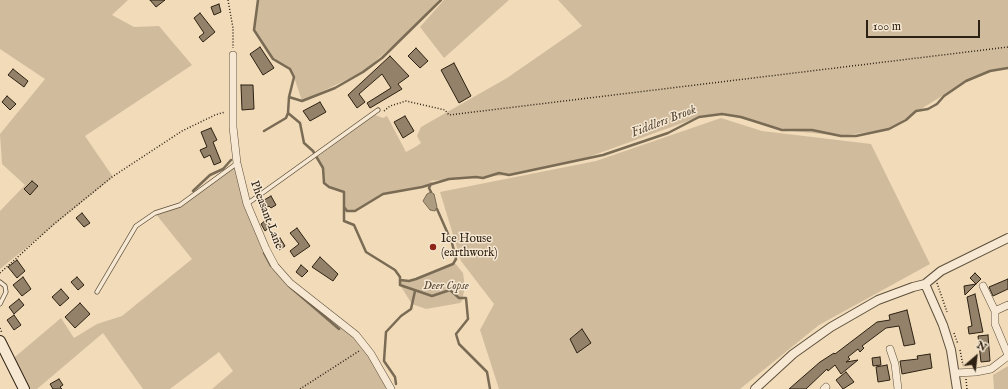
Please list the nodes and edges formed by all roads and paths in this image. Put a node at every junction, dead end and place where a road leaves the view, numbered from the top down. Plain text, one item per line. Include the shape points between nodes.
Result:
1 (228, 0) edge
2 (1008, 47) edge
3 (233, 55) joint
4 (378, 110) joint
5 (233, 111) junction
6 (237, 163) junction
7 (247, 204) junction
8 (1008, 238) edge
9 (0, 273) edge
10 (0, 282) edge
11 (925, 284) junction
12 (982, 286) dead end
13 (97, 292) dead end
14 (0, 304) edge
15 (1008, 305) edge
16 (995, 311) junction
17 (0, 341) edge
18 (366, 347) junction
19 (890, 349) dead end
20 (1008, 355) edge
21 (956, 373) junction
22 (24, 389) edge
23 (300, 389) edge
24 (391, 389) edge
25 (755, 389) edge
26 (898, 389) edge
27 (957, 389) edge

1 - 3 path
2 - 4 path via 449,115 445,110 406,101 390,106 386,111
3 - 5 street, Pheasant Lane
4 - 7 lane
5 - 6 street, Pheasant Lane
5 - 9 path via 215,115 182,131 137,159 112,177
6 - 7 street, Pheasant Lane
6 - 13 lane via 180,205 155,213 136,226
7 - 18 street, Pheasant Lane via 266,249 282,275 356,335
8 - 11 street via 941,271
10 - 14 lane via 5,286 6,292
11 - 21 street via 943,325
11 - 25 street via 878,300 831,327 793,354
12 - 16 street
15 - 16 street
16 - 20 street via 995,324
17 - 22 main road
18 - 23 path
18 - 24 street, Pheasant Lane
19 - 26 street
20 - 21 street via 992,368
21 - 27 street

